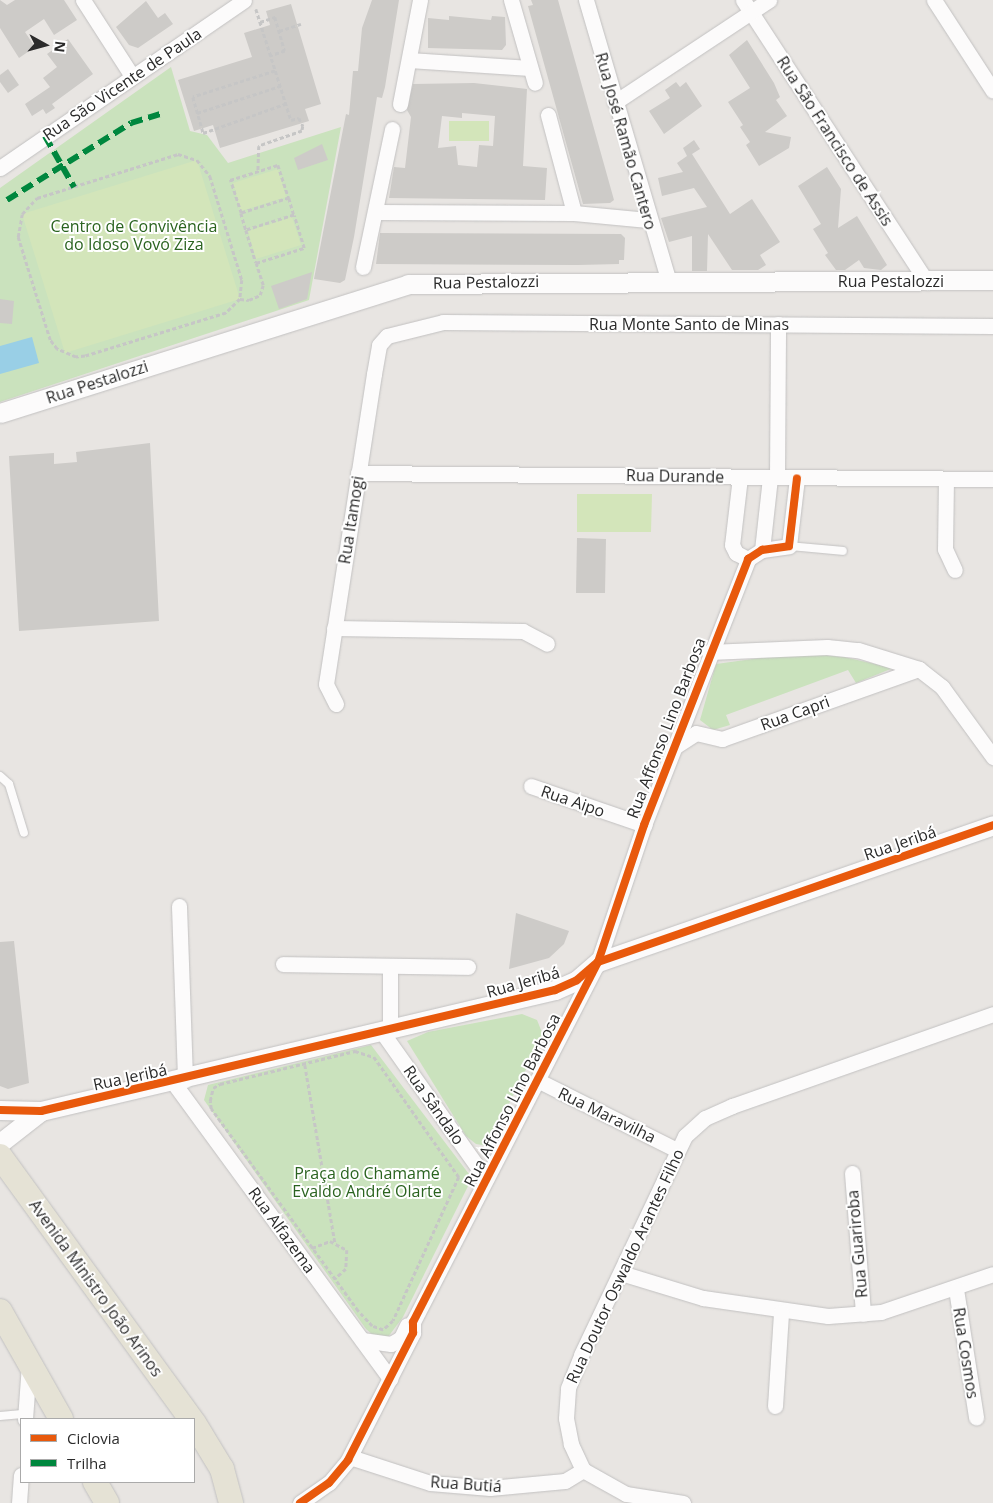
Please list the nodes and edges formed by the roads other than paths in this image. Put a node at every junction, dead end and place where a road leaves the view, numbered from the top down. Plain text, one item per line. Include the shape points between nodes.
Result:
1 (82, 0) edge
2 (244, 0) edge
3 (420, 0) edge
4 (511, 0) edge
5 (586, 0) edge
6 (769, 0) edge
7 (934, 0) edge
8 (747, 6) edge
9 (409, 60) junction
10 (530, 68) junction
11 (132, 76) junction
12 (535, 83) dead end
13 (993, 91) edge
14 (615, 102) junction
15 (400, 104) dead end
16 (548, 114) dead end
17 (392, 129) dead end
18 (0, 168) edge
19 (376, 212) junction
20 (574, 214) junction
21 (648, 220) junction
22 (364, 267) dead end
23 (993, 280) edge
24 (669, 282) junction
25 (927, 282) junction
26 (778, 324) junction
27 (993, 326) edge
28 (386, 336) joint
29 (0, 413) edge
30 (358, 473) junction
31 (740, 477) junction
32 (774, 477) junction
33 (797, 478) junction
34 (946, 479) junction
35 (993, 479) edge
36 (789, 546) junction
37 (762, 550) junction
38 (843, 551) dead end
39 (746, 564) junction
40 (955, 570) dead end
41 (334, 628) junction
42 (547, 644) dead end
43 (709, 652) junction
44 (919, 669) junction
45 (336, 704) dead end
46 (673, 748) junction
47 (993, 757) edge
48 (0, 776) edge
49 (531, 786) dead end
50 (644, 825) junction
51 (993, 825) edge
52 (24, 833) dead end
53 (179, 906) dead end
54 (598, 962) junction
55 (283, 964) dead end
56 (390, 966) junction
57 (468, 966) dead end
58 (993, 1014) edge
59 (386, 1031) junction
60 (537, 1080) junction
61 (179, 1081) junction
62 (0, 1110) edge
63 (42, 1111) junction
64 (0, 1143) edge
65 (677, 1150) junction
66 (0, 1156) edge
67 (852, 1174) dead end
68 (486, 1179) junction
69 (0, 1185) edge
70 (48, 1223) junction
71 (621, 1273) junction
72 (993, 1274) edge
73 (956, 1289) junction
74 (0, 1311) edge
75 (781, 1312) junction
76 (863, 1314) junction
77 (413, 1322) junction
78 (9, 1340) edge
79 (362, 1340) junction
80 (29, 1361) junction
81 (390, 1378) junction
82 (774, 1406) dead end
83 (0, 1416) edge
84 (25, 1417) edge
85 (976, 1417) dead end
86 (60, 1418) edge
87 (190, 1418) edge
88 (195, 1425) edge
89 (350, 1457) junction
90 (583, 1470) junction
91 (20, 1483) edge
92 (96, 1483) edge
93 (657, 1502) edge
94 (19, 1503) edge
95 (107, 1503) edge
96 (231, 1503) edge
97 (300, 1503) edge
98 (683, 1503) edge

1 - 11 street
2 - 11 street, Rua São Vicente de Paula
3 - 9 street
4 - 10 street
5 - 14 street, Rua José Ramão Cantero
6 - 8 street
7 - 13 street
8 - 14 street
8 - 25 street, Rua São Francisco de Assis
9 - 10 street
9 - 15 street
10 - 12 street
11 - 18 street, Rua São Vicente de Paula
14 - 21 street, Rua José Ramão Cantero
16 - 20 street
17 - 19 street
19 - 20 street
19 - 22 street
20 - 21 street
21 - 24 street, Rua José Ramão Cantero
23 - 25 street, Rua Pestalozzi
24 - 25 street, Rua Pestalozzi
24 - 29 street, Rua Pestalozzi via 408,284
26 - 27 street, Rua Monte Santo de Minas
26 - 28 street, Rua Monte Santo de Minas via 443,322
26 - 32 street
28 - 30 street, Rua Itamogi via 379,345
30 - 31 street, Rua Durande
30 - 41 street, Rua Itamogi
31 - 32 street, Rua Durande
31 - 39 street via 732,545
32 - 33 street, Rua Durande
32 - 37 street
33 - 34 street, Rua Durande
33 - 36 street
34 - 35 street, Rua Durande
34 - 40 street via 945,549
36 - 37 street
36 - 38 lane
37 - 39 street
39 - 43 street, Rua Affonso Lino Barbosa
41 - 42 street via 523,631
41 - 45 street, Rua Itamogi via 326,684
43 - 44 street via 827,646 865,652
43 - 46 street, Rua Affonso Lino Barbosa
44 - 46 street, Rua Capri via 722,739 696,734
44 - 47 street via 952,698
46 - 50 street, Rua Affonso Lino Barbosa
48 - 52 lane via 9,784
49 - 50 street, Rua Aipo
50 - 54 street, Rua Affonso Lino Barbosa
51 - 54 street, Rua Jeribá
53 - 61 street
54 - 59 street, Rua Jeribá via 577,980 555,990
54 - 60 street, Rua Affonso Lino Barbosa
55 - 56 street
56 - 57 street
56 - 59 street
58 - 65 street, Rua Doutor Oswaldo Arantes Filho via 732,1106 705,1118 685,1136
59 - 61 street, Rua Jeribá
59 - 68 street, Rua Sândalo
60 - 65 street, Rua Maravilha
60 - 68 street, Rua Affonso Lino Barbosa
61 - 63 street, Rua Jeribá
61 - 79 street, Rua Alfazema
62 - 63 street
63 - 64 street
65 - 71 street, Rua Doutor Oswaldo Arantes Filho
66 - 70 main road, Avenida Ministro João Arinos
67 - 76 street, Rua Guariroba
68 - 77 street, Rua Affonso Lino Barbosa
69 - 70 main road
70 - 87 main road, Avenida Ministro João Arinos
71 - 75 street via 703,1298
71 - 90 street, Rua Doutor Oswaldo Arantes Filho via 568,1388 566,1418 570,1444
72 - 73 street
73 - 76 street
73 - 85 street, Rua Cosmos
74 - 78 main road
75 - 76 street
75 - 82 street
77 - 79 street, Rua Affonso Lino Barbosa via 391,1344
77 - 81 street, Rua Affonso Lino Barbosa via 413,1333
78 - 80 main road
79 - 81 street, Rua Alfazema
80 - 84 street
80 - 86 main road
81 - 89 street, Rua Affonso Lino Barbosa
83 - 84 lane
88 - 96 main road via 222,1469
89 - 90 street, Rua Butiá via 430,1483 490,1488 565,1481
89 - 97 street, Rua Affonso Lino Barbosa via 329,1483
90 - 93 street via 626,1494
91 - 94 street
92 - 95 main road
93 - 98 street

